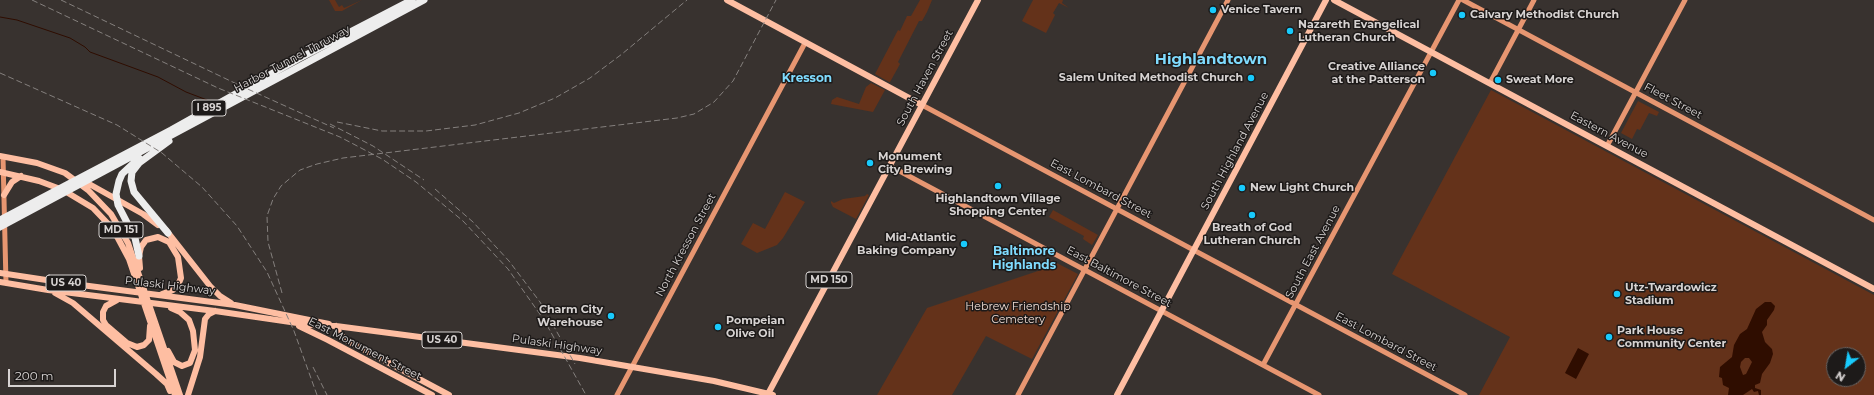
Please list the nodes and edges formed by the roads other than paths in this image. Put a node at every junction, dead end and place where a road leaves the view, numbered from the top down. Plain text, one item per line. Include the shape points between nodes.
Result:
1 (404, 0) edge
2 (412, 0) edge
3 (426, 0) edge
4 (727, 0) edge
5 (978, 0) edge
6 (1228, 0) edge
7 (1326, 0) edge
8 (1334, 0) edge
9 (1459, 0) edge
10 (1463, 0) edge
11 (1534, 0) edge
12 (1685, 0) edge
13 (384, 14) junction
14 (1518, 30) junction
15 (805, 43) junction
16 (1431, 52) junction
17 (1490, 83) junction
18 (1636, 92) junction
19 (922, 105) junction
20 (198, 122) junction
21 (1607, 146) junction
22 (1, 156) edge
23 (128, 162) junction
24 (890, 166) junction
25 (2, 173) edge
26 (21, 176) junction
27 (91, 188) junction
28 (4, 195) junction
29 (1117, 209) junction
30 (0, 218) edge
31 (1874, 220) edge
32 (3, 228) edge
33 (168, 233) junction
34 (1194, 250) junction
35 (139, 256) junction
36 (1084, 270) junction
37 (3, 274) edge
38 (138, 277) junction
39 (3, 283) edge
40 (86, 286) junction
41 (1874, 289) edge
42 (48, 290) junction
43 (85, 295) junction
44 (158, 295) junction
45 (119, 299) junction
46 (160, 304) junction
47 (235, 305) junction
48 (1295, 305) junction
49 (214, 311) junction
50 (1162, 311) junction
51 (153, 319) junction
52 (289, 322) junction
53 (336, 326) junction
54 (1263, 365) junction
55 (633, 366) junction
56 (173, 395) edge
57 (180, 395) edge
58 (188, 395) edge
59 (432, 395) edge
60 (449, 395) edge
61 (617, 395) edge
62 (769, 395) edge
63 (1018, 395) edge
64 (1117, 395) edge
65 (1318, 395) edge
66 (1465, 395) edge

1 - 13 highway
2 - 13 highway, Harbor Tunnel Thruway / I 895
3 - 20 highway, Harbor Tunnel Thruway / I 895
4 - 15 main road, East Lombard Street
5 - 19 main road, South Haven Street
6 - 29 street
7 - 34 main road, South Highland Avenue
8 - 16 main road, Eastern Avenue
9 - 16 street, South East Avenue
10 - 14 street, Fleet Street
11 - 14 street
12 - 18 street
13 - 23 highway, Harbor Tunnel Thruway / I 895 via 298,59
14 - 17 street
14 - 18 street, Fleet Street
15 - 19 main road, East Lombard Street
15 - 55 street, North Kresson Street
16 - 17 main road, Eastern Avenue
16 - 48 street, South East Avenue
17 - 21 main road, Eastern Avenue
18 - 21 street
18 - 31 street, Fleet Street
19 - 24 main road, South Haven Street / MD 150
19 - 29 street, East Lombard Street
20 - 23 highway, Harbor Tunnel Thruway / I 895
20 - 23 highway via 142,160
21 - 41 main road, Eastern Avenue
22 - 25 street
22 - 27 main road, MD 151 via 37,164
23 - 30 highway, Harbor Tunnel Thruway / I 895
23 - 32 highway, Harbor Tunnel Thruway / I 895
23 - 33 highway via 134,192
23 - 35 highway via 119,180 117,200 133,232
24 - 36 street, East Baltimore Street
24 - 62 main road, MD 150
25 - 26 main road, MD 151
25 - 28 street
26 - 28 main road via 12,182
26 - 38 main road, MD 151 via 54,186 93,208 112,229
27 - 33 main road via 143,214
27 - 38 main road, MD 151 via 120,226
28 - 32 street
29 - 34 street, East Lombard Street
29 - 36 street
32 - 37 street
33 - 47 main road via 210,286
34 - 48 street, East Lombard Street
34 - 50 main road, South Highland Avenue
35 - 38 main road
35 - 44 main road via 143,242 154,237 166,239 174,248 180,266 180,281 173,290
36 - 50 street, East Baltimore Street
36 - 63 street
37 - 39 street
37 - 40 main road, Pulaski Highway / US 40
38 - 51 main road, MD 151
39 - 42 main road, Pulaski Highway / US 40
40 - 43 main road
40 - 44 main road, Pulaski Highway / US 40
42 - 43 main road, Pulaski Highway / US 40
42 - 56 main road via 73,304 156,374
43 - 45 main road, Pulaski Highway / US 40
44 - 47 main road, Pulaski Highway / US 40
45 - 46 main road, Pulaski Highway / US 40
45 - 51 main road via 106,306 103,320 130,345 137,347 146,343
46 - 49 main road, Pulaski Highway / US 40
46 - 51 main road via 180,312 192,326 194,350 188,365 182,366 174,362
47 - 53 main road, Pulaski Highway / US 40
48 - 54 street, South East Avenue
48 - 66 street, East Lombard Street
49 - 52 main road, Pulaski Highway / US 40
49 - 58 main road via 205,319 200,357
50 - 54 street, East Baltimore Street
50 - 64 main road, South Highland Avenue
51 - 56 main road, MD 151
51 - 57 main road, MD 151
52 - 53 main road, Pulaski Highway / US 40
52 - 59 main road, East Monument Street
53 - 55 main road, Pulaski Highway / US 40
53 - 60 main road, East Monument Street via 346,340
54 - 65 street, East Baltimore Street
55 - 61 street, North Kresson Street
55 - 62 main road, Pulaski Highway / US 40 via 714,381

